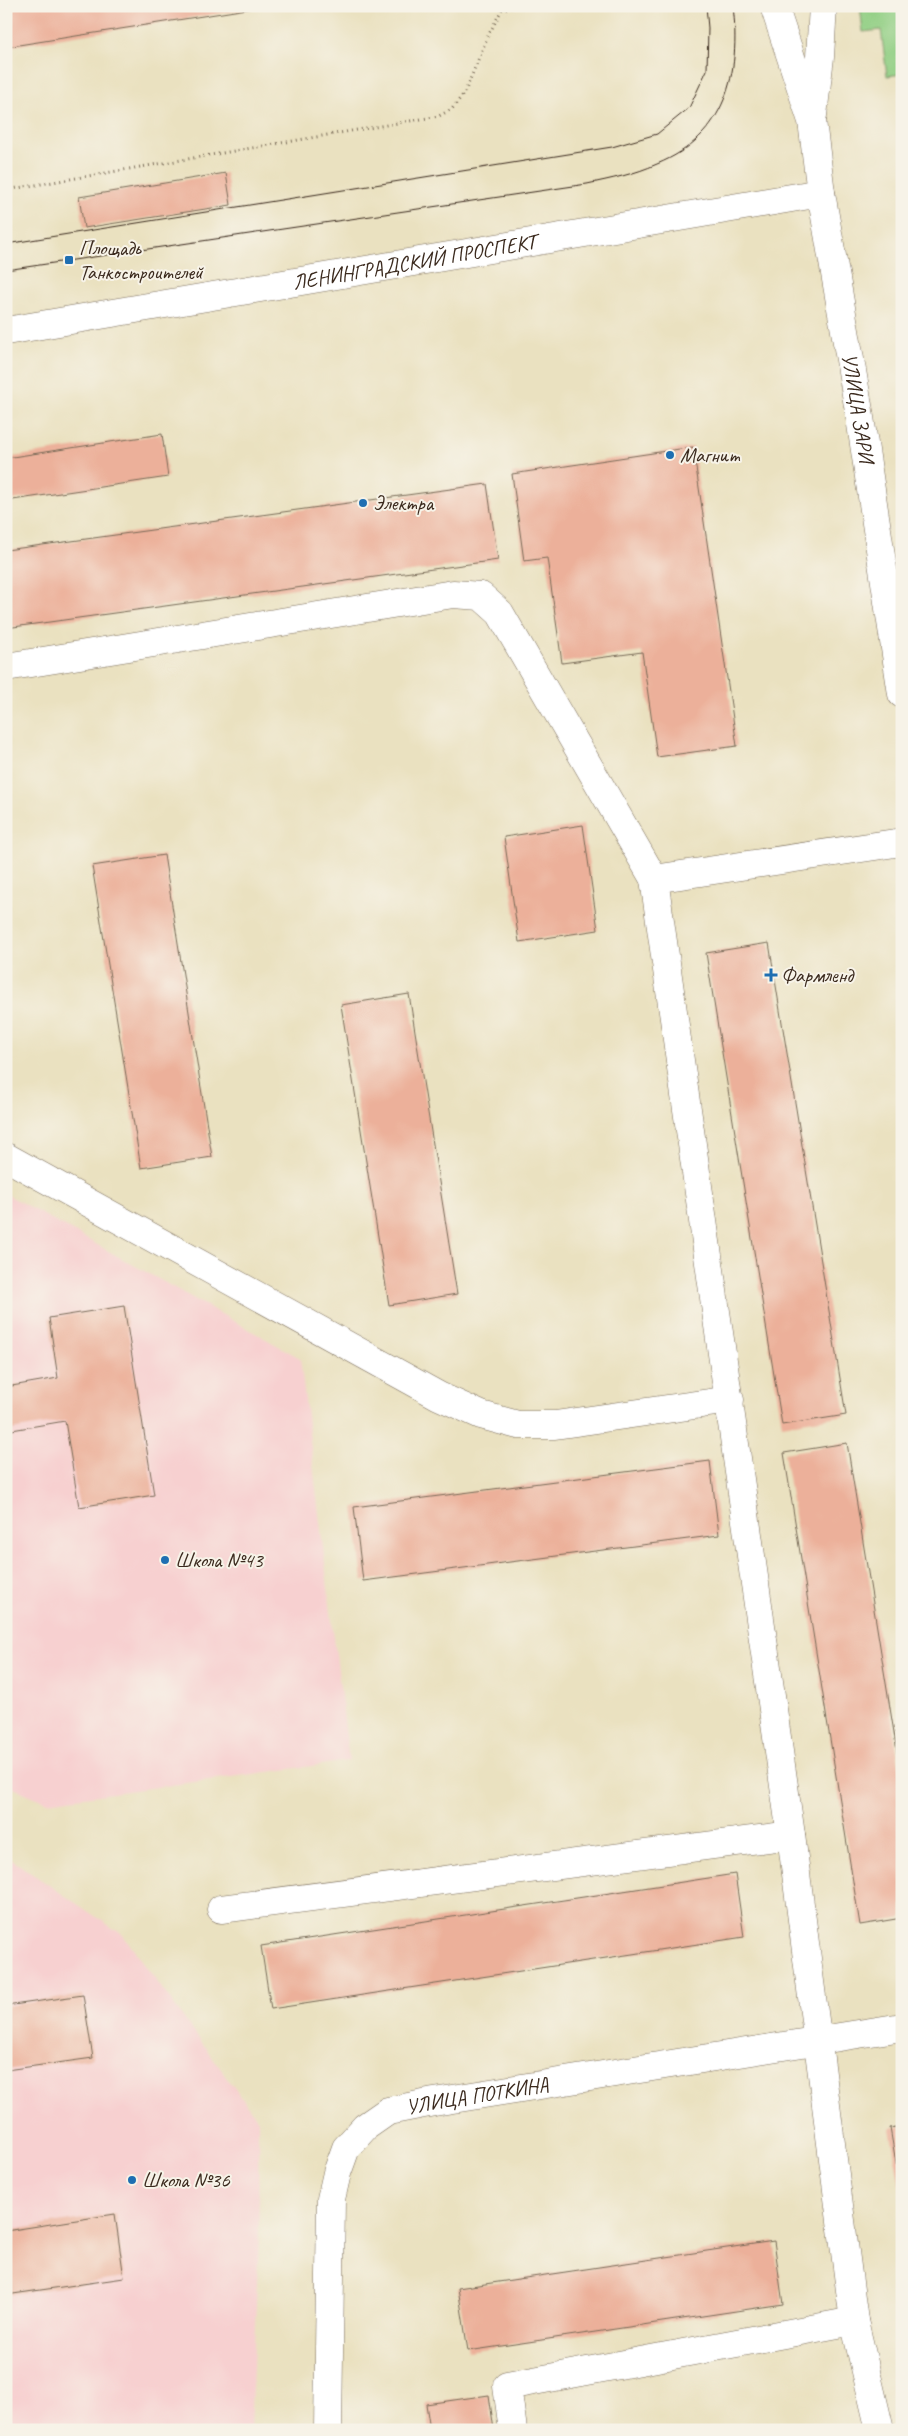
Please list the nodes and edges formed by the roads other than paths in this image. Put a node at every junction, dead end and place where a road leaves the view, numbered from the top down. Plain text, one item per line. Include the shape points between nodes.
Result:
1 (774, 6) edge
2 (823, 6) edge
3 (812, 121) junction
4 (821, 193) junction
5 (6, 331) edge
6 (6, 667) edge
7 (902, 694) edge
8 (902, 842) edge
9 (654, 879) junction
10 (6, 1157) edge
11 (730, 1400) junction
12 (791, 1835) junction
13 (221, 1909) dead end
14 (902, 2027) edge
15 (818, 2040) junction
16 (854, 2321) junction
17 (328, 2430) edge
18 (513, 2430) edge
19 (880, 2430) edge

1 - 3 street, УЛИЦА ЗАРИ
2 - 3 street, УЛИЦА ЗАРИ
3 - 4 street, УЛИЦА ЗАРИ
4 - 5 street, ЛЕНИНГРАДСКИЙ ПРОСПЕКТ
4 - 7 street, УЛИЦА ЗАРИ via 859,411
6 - 9 street via 454,594 481,596 500,613
8 - 9 street
9 - 11 street
10 - 11 street via 439,1396 481,1415 518,1425 555,1425
11 - 12 street
12 - 13 street
12 - 15 street
14 - 15 street, УЛИЦА ПОТКИНА
15 - 16 street
15 - 17 street, УЛИЦА ПОТКИНА via 434,2102 388,2111 365,2127 346,2148 331,2199
16 - 18 street via 507,2386
16 - 19 street

